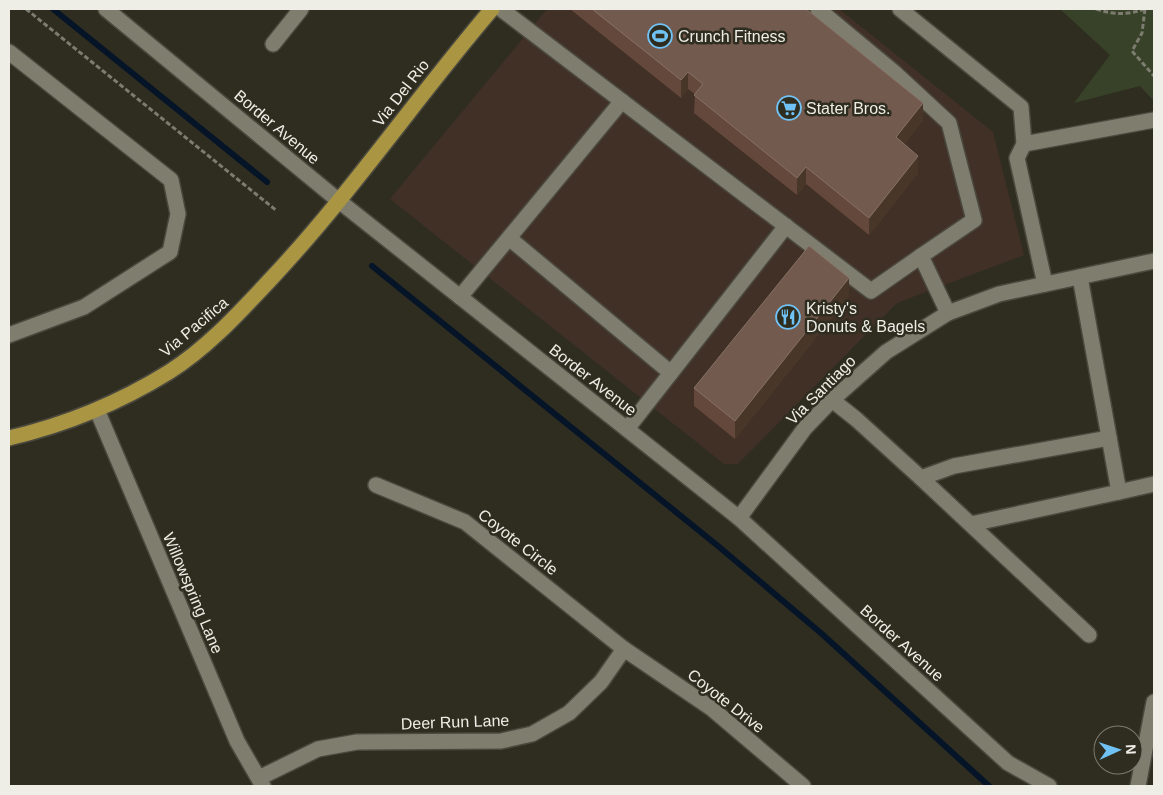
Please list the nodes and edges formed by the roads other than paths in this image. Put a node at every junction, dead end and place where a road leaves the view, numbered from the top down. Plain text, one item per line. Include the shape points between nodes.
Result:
1 (106, 9) edge
2 (301, 9) edge
3 (492, 9) edge
4 (501, 9) edge
5 (818, 9) edge
6 (900, 9) edge
7 (273, 44) dead end
8 (9, 52) edge
9 (622, 101) junction
10 (1154, 120) edge
11 (1024, 144) junction
12 (339, 201) junction
13 (786, 226) junction
14 (509, 238) junction
15 (921, 256) junction
16 (1154, 261) edge
17 (1080, 277) junction
18 (1045, 284) junction
19 (460, 297) junction
20 (948, 313) junction
21 (9, 335) edge
22 (671, 373) junction
23 (832, 400) junction
24 (97, 410) junction
25 (627, 429) junction
26 (9, 438) edge
27 (1109, 438) junction
28 (921, 478) junction
29 (1154, 484) edge
30 (376, 485) dead end
31 (1119, 492) junction
32 (739, 518) junction
33 (970, 524) junction
34 (1090, 635) dead end
35 (624, 648) junction
36 (1154, 702) edge
37 (261, 782) edge
38 (803, 786) edge
39 (1049, 786) edge
40 (1138, 786) edge

1 - 12 street, Border Avenue
2 - 7 street
3 - 12 main road, Via Del Rio
4 - 9 street
5 - 15 street via 949,123 974,220
6 - 11 street via 1021,107
8 - 21 street via 171,180 178,214 170,252 84,307
9 - 13 street
9 - 14 street
10 - 11 street
11 - 18 street via 1017,158
12 - 19 street, Border Avenue
12 - 24 main road, Via Pacifica via 300,248 200,349 168,372
13 - 15 street via 871,291
13 - 22 street
14 - 19 street
14 - 22 street
15 - 20 street
16 - 17 street, Via Santiago
17 - 18 street, Via Santiago
17 - 27 street
18 - 20 street, Via Santiago via 999,294
19 - 25 street, Border Avenue
20 - 23 street, Via Santiago via 886,352
22 - 25 street
23 - 28 street
23 - 32 street, Via Santiago via 805,428
24 - 26 main road, Via Pacifica
24 - 37 street, Willowspring Lane via 237,741
25 - 32 street, Border Avenue
27 - 28 street via 954,466
27 - 31 street
28 - 33 street
29 - 31 street
30 - 35 street, Coyote Circle via 465,522
31 - 33 street
32 - 39 street, Border Avenue via 1008,763
33 - 34 street
35 - 37 street, Deer Run Lane via 601,682 569,713 532,734 501,741 357,742 318,749
35 - 38 street, Coyote Drive via 711,708
36 - 40 street

